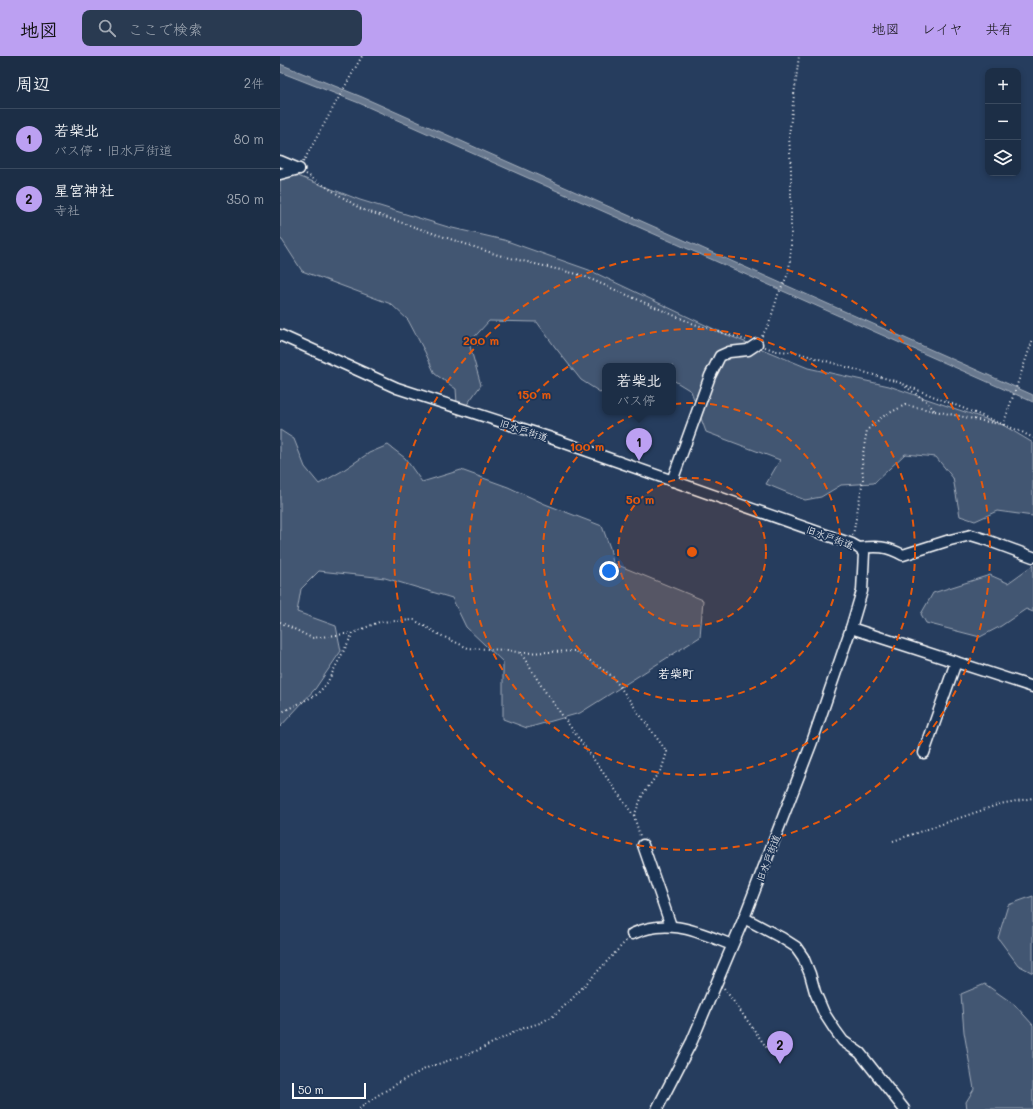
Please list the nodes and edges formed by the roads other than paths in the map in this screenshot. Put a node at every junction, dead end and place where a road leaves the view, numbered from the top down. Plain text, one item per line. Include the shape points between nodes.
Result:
1 (280, 161) edge
2 (280, 174) edge
3 (280, 336) edge
4 (757, 344) road end
5 (672, 481) junction
6 (856, 546) junction
7 (1033, 556) edge
8 (851, 628) junction
9 (956, 662) junction
10 (1033, 687) edge
11 (924, 753) dead end
12 (643, 845) road end
13 (744, 918) junction
14 (671, 926) junction
15 (632, 934) road end
16 (732, 946) junction
17 (657, 1109) edge
18 (904, 1109) edge

1 - 2 street via 298,170
3 - 5 street, 旧水戸街道 via 397,388
4 - 5 street via 748,350 729,352 720,356 710,376
5 - 6 street, 旧水戸街道
6 - 7 street via 880,546 903,555 971,535
6 - 8 street, 旧水戸街道 via 864,553 862,591
8 - 9 street
8 - 13 street, 旧水戸街道 via 812,742
9 - 10 street
9 - 11 street
12 - 14 street
13 - 16 street, 旧水戸街道
13 - 18 street via 796,947 808,968 814,992 835,1030 843,1041 860,1053
14 - 15 street
14 - 16 street via 684,928
16 - 17 street, 旧水戸街道 via 692,1041

